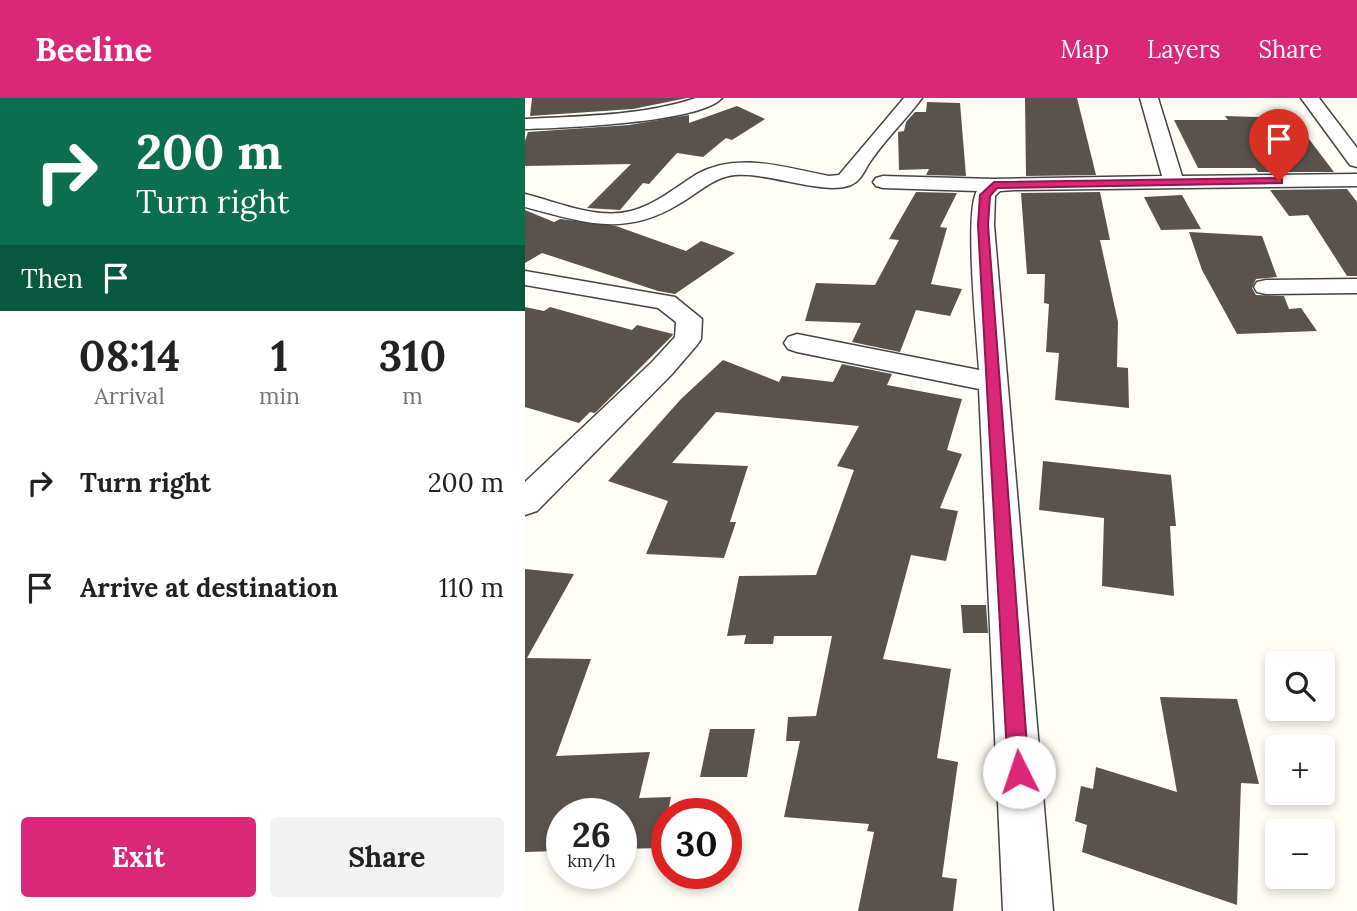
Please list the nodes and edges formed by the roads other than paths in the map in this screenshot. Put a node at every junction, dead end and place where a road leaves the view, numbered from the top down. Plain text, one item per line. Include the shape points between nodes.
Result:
1 (713, 98) edge
2 (913, 98) edge
3 (1149, 98) edge
4 (1310, 98) edge
5 (525, 124) edge
6 (1357, 161) edge
7 (1357, 180) edge
8 (883, 182) dead end
9 (1174, 182) junction
10 (994, 185) junction
11 (525, 200) edge
12 (525, 278) edge
13 (1357, 286) edge
14 (1266, 287) dead end
15 (797, 343) dead end
16 (992, 382) junction
17 (525, 502) edge
18 (1028, 911) edge

1 - 5 street via 636,115
2 - 11 street via 870,147 855,172 841,181 725,170 659,207 623,219
3 - 9 street
4 - 6 street
7 - 9 street
8 - 10 street
9 - 10 street
10 - 16 street via 985,195 983,225
12 - 17 street via 666,302 689,318 688,339 662,369
13 - 14 street
15 - 16 street
16 - 18 street

